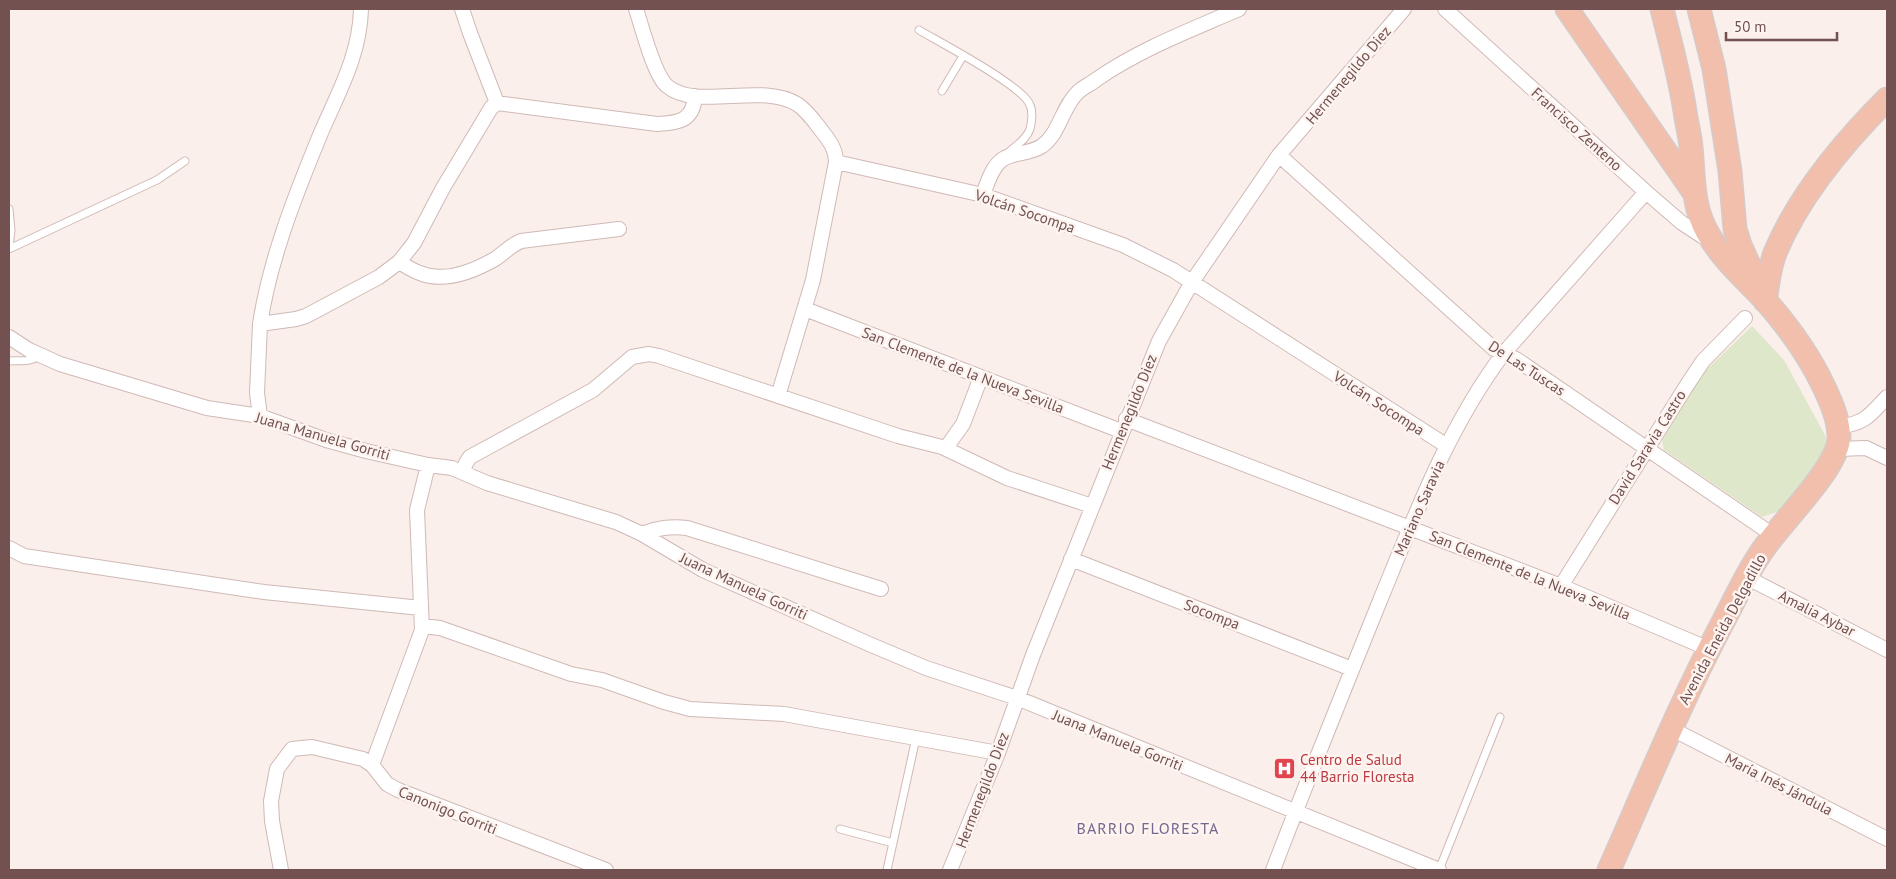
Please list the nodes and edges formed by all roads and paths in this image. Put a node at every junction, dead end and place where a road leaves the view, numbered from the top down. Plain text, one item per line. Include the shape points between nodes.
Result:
1 (361, 9) edge
2 (462, 9) edge
3 (636, 9) edge
4 (1240, 9) edge
5 (1404, 9) edge
6 (1446, 9) edge
7 (1567, 9) edge
8 (1662, 9) edge
9 (1699, 9) edge
10 (919, 30) dead end
11 (963, 56) junction
12 (942, 90) dead end
13 (695, 96) junction
14 (1887, 99) edge
15 (497, 103) junction
16 (1280, 155) junction
17 (1003, 159) junction
18 (185, 161) dead end
19 (836, 162) junction
20 (1694, 191) junction
21 (1646, 192) junction
22 (983, 195) junction
23 (9, 209) edge
24 (619, 229) dead end
25 (1714, 244) junction
26 (9, 248) edge
27 (399, 262) junction
28 (1192, 282) junction
29 (1765, 301) junction
30 (805, 309) junction
31 (1745, 318) dead end
32 (260, 324) junction
33 (9, 337) edge
34 (1503, 354) junction
35 (39, 355) junction
36 (9, 361) edge
37 (981, 376) junction
38 (778, 396) junction
39 (1887, 396) edge
40 (260, 416) junction
41 (1124, 425) junction
42 (1838, 438) junction
43 (1446, 446) junction
44 (1646, 447) junction
45 (946, 448) junction
46 (1887, 458) edge
47 (428, 465) junction
48 (463, 472) junction
49 (1092, 506) junction
50 (1410, 528) junction
51 (642, 534) junction
52 (1773, 535) junction
53 (9, 548) edge
54 (1071, 559) junction
55 (1746, 577) junction
56 (1561, 586) junction
57 (881, 589) dead end
58 (421, 608) junction
59 (422, 626) junction
60 (1709, 648) junction
61 (1887, 650) edge
62 (1352, 669) junction
63 (1017, 698) junction
64 (1500, 717) dead end
65 (1670, 728) junction
66 (916, 738) junction
67 (998, 753) junction
68 (372, 765) junction
69 (1295, 812) junction
70 (840, 829) dead end
71 (1887, 839) edge
72 (893, 842) junction
73 (281, 870) edge
74 (606, 870) edge
75 (887, 870) edge
76 (950, 870) edge
77 (1273, 870) edge
78 (1439, 870) edge
79 (1609, 870) edge

1 - 32 street via 356,49 309,162 272,264
2 - 15 street
3 - 13 street via 660,78 672,90
4 - 17 street via 1111,69 1078,92 1042,146
5 - 16 street, Hermenegildo Diez
6 - 21 street, Francisco Zenteno
7 - 20 main road
8 - 20 main road via 1682,92
9 - 29 main road via 1714,69 1730,171 1735,229
10 - 11 lane
11 - 12 lane
11 - 17 lane via 1004,81 1029,102 1032,113 1029,131
13 - 15 street via 690,115 681,121 657,124
13 - 19 street via 766,95 797,104 830,142 836,152
14 - 29 main road via 1833,160 1791,219 1775,253
15 - 27 street via 443,188 414,243
16 - 28 street, Hermenegildo Diez
16 - 34 street, De Las Tuscas
17 - 22 street via 994,169
18 - 26 lane via 157,180
19 - 22 street, Volcán Socompa
19 - 30 street
20 - 25 main road via 1702,223
21 - 25 street, Francisco Zenteno via 1695,234
21 - 34 street, Mariano Saravia
22 - 28 street, Volcán Socompa via 1123,245
23 - 26 lane
24 - 27 street via 521,241 467,272 450,276 421,274
25 - 29 main road
27 - 32 street via 379,277 306,316
28 - 41 street, Hermenegildo Diez via 1158,340
28 - 43 street, Volcán Socompa
29 - 42 main road via 1818,373 1834,408
30 - 37 street, San Clemente de la Nueva Sevilla
30 - 38 street
31 - 44 street, David Saravia Castro via 1703,362
32 - 40 street via 256,393
33 - 35 street, Juana Manuela Gorriti
34 - 43 street, Mariano Saravia
34 - 44 street, De Las Tuscas via 1516,359
35 - 36 lane via 36,359
35 - 40 street, Juana Manuela Gorriti via 207,408
37 - 41 street, San Clemente de la Nueva Sevilla
37 - 45 street via 963,424
38 - 45 street via 898,436
38 - 48 street via 659,356 639,355 632,357 592,390 470,457
39 - 42 street via 1867,419
40 - 47 street, Juana Manuela Gorriti via 326,440
41 - 49 street, Hermenegildo Diez
41 - 50 street, San Clemente de la Nueva Sevilla
42 - 46 street
42 - 52 main road, Avenida Eneida Delgadillo via 1822,476
43 - 50 street, Mariano Saravia
44 - 52 street, De Las Tuscas
44 - 56 street, David Saravia Castro
45 - 49 street via 1007,478
47 - 48 street, Juana Manuela Gorriti
47 - 58 street via 418,510
48 - 51 street, Juana Manuela Gorriti via 487,483 616,522
49 - 54 street, Hermenegildo Diez
50 - 56 street, San Clemente de la Nueva Sevilla
50 - 62 street, Mariano Saravia
51 - 57 street via 671,526 687,528
51 - 63 street, Juana Manuela Gorriti via 704,570 869,644 926,668
52 - 55 main road, Avenida Eneida Delgadillo
53 - 58 street via 24,556 264,592
54 - 62 street, Socompa
54 - 63 street, Hermenegildo Diez
55 - 60 main road, Avenida Eneida Delgadillo
55 - 61 street, Amalia Aybar
56 - 60 street, San Clemente de la Nueva Sevilla
58 - 59 street
59 - 66 street via 440,628 571,674 602,680 690,708 784,714
59 - 68 street
60 - 65 main road, Avenida Eneida Delgadillo
62 - 69 street, Mariano Saravia
63 - 67 street, Hermenegildo Diez
63 - 69 street, Juana Manuela Gorriti
64 - 78 lane
65 - 71 street, María Inés Jándula
65 - 79 main road, Avenida Eneida Delgadillo
66 - 67 street
66 - 72 lane
67 - 76 street, Hermenegildo Diez
68 - 73 street, Canonigo Gorriti via 363,759 312,747 292,749 277,769 272,801 272,821
68 - 74 street, Canonigo Gorriti via 388,784 398,790
69 - 77 street, Mariano Saravia
69 - 78 street, Juana Manuela Gorriti
70 - 72 lane
72 - 75 lane

